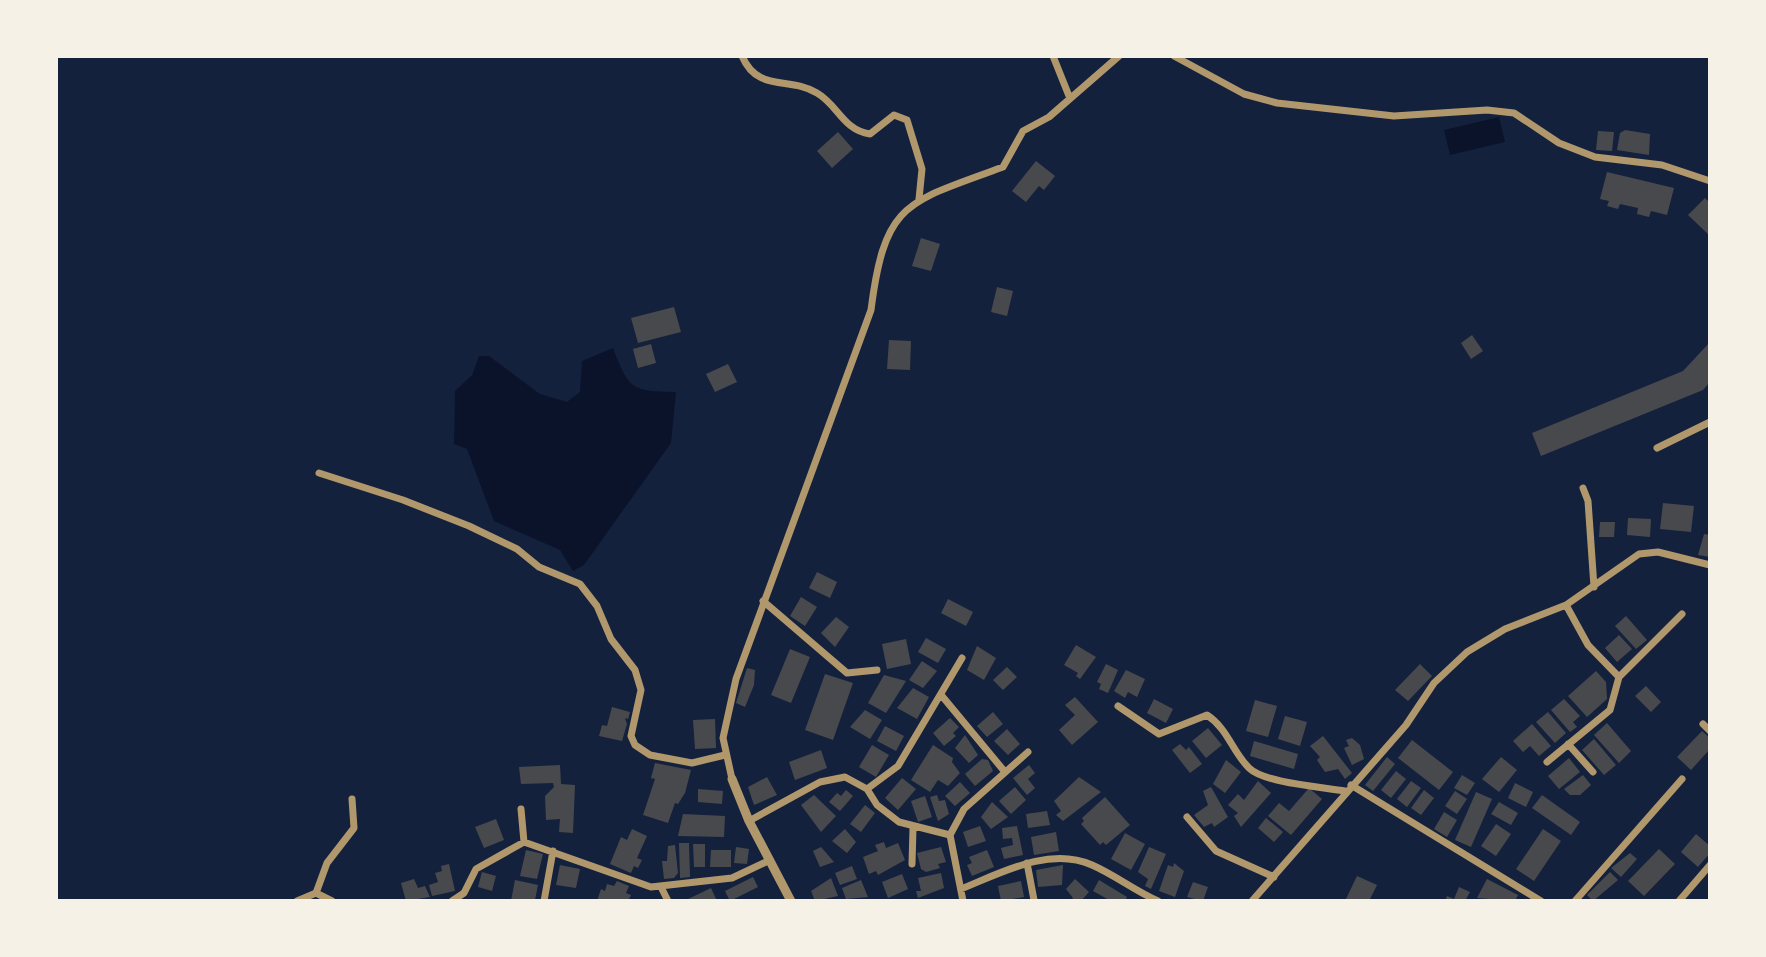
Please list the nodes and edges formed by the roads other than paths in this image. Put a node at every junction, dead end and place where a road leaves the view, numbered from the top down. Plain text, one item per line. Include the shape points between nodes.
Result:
1 (742, 56) edge
2 (1053, 56) edge
3 (1119, 56) edge
4 (1174, 56) edge
5 (1069, 96) junction
6 (1710, 181) edge
7 (919, 199) junction
8 (1710, 422) edge
9 (1657, 448) dead end
10 (319, 473) dead end
11 (1583, 488) dead end
12 (1710, 565) edge
13 (1594, 587) junction
14 (763, 601) junction
15 (1566, 605) junction
16 (1682, 614) dead end
17 (962, 658) dead end
18 (877, 670) dead end
19 (1619, 677) junction
20 (942, 696) junction
21 (1118, 706) dead end
22 (1703, 724) dead end
23 (1710, 731) edge
24 (1568, 744) junction
25 (1028, 752) dead end
26 (725, 755) junction
27 (1547, 762) dead end
28 (1005, 772) junction
29 (1593, 772) dead end
30 (732, 779) joint
31 (1682, 779) dead end
32 (1348, 788) junction
33 (867, 789) junction
34 (352, 799) dead end
35 (521, 809) dead end
36 (1187, 817) dead end
37 (749, 821) junction
38 (913, 828) junction
39 (950, 835) junction
40 (524, 842) junction
41 (553, 851) junction
42 (770, 860) junction
43 (1027, 863) junction
44 (912, 864) dead end
45 (1710, 865) edge
46 (1274, 877) junction
47 (661, 887) junction
48 (961, 889) junction
49 (316, 893) junction
50 (1034, 900) edge
51 (297, 901) edge
52 (332, 901) edge
53 (452, 901) edge
54 (544, 901) edge
55 (668, 901) edge
56 (791, 901) edge
57 (963, 901) edge
58 (1158, 901) edge
59 (1252, 901) edge
60 (1541, 901) edge
61 (1575, 901) edge
62 (1679, 901) edge

1 - 7 street via 748,71 764,80 816,92 855,131 870,134 894,115 907,120 922,169
2 - 5 street
3 - 5 street
4 - 6 street via 1244,94 1277,103 1394,116 1514,113 1559,143 1595,157 1662,165
5 - 7 street via 1049,117 1023,131 1003,167
7 - 14 street via 891,226 877,266 871,310
8 - 9 street
10 - 26 street via 469,526 580,584 635,670 641,690 631,736 635,745 650,755 692,763
11 - 13 street
12 - 13 street via 1649,551 1622,563
13 - 15 street
14 - 18 street via 847,673
14 - 26 street via 727,712
15 - 19 street via 1588,645
15 - 32 street via 1505,629 1467,652 1434,683 1406,725
16 - 19 street
17 - 20 street
19 - 24 street via 1610,710
20 - 28 street
20 - 33 street via 898,766
21 - 32 street via 1159,734 1207,715 1227,733 1252,771
22 - 23 street
24 - 27 street
24 - 29 street
25 - 28 street
26 - 30 street
28 - 39 street via 964,809
30 - 37 street
31 - 61 street
32 - 46 street
32 - 60 street
33 - 37 street via 845,777 833,778
33 - 38 street via 889,816
34 - 49 street via 354,828 327,863
35 - 40 street
36 - 46 street via 1216,851
37 - 42 street
38 - 39 street
38 - 44 street
39 - 48 street
40 - 41 street
40 - 53 street via 476,869 464,893
41 - 47 street via 642,885
41 - 54 street
42 - 47 street via 732,878
42 - 56 street
43 - 48 street
43 - 50 street
43 - 58 street via 1067,858 1091,864
45 - 62 street
46 - 59 street
47 - 55 street
48 - 57 street
49 - 51 street
49 - 52 street

